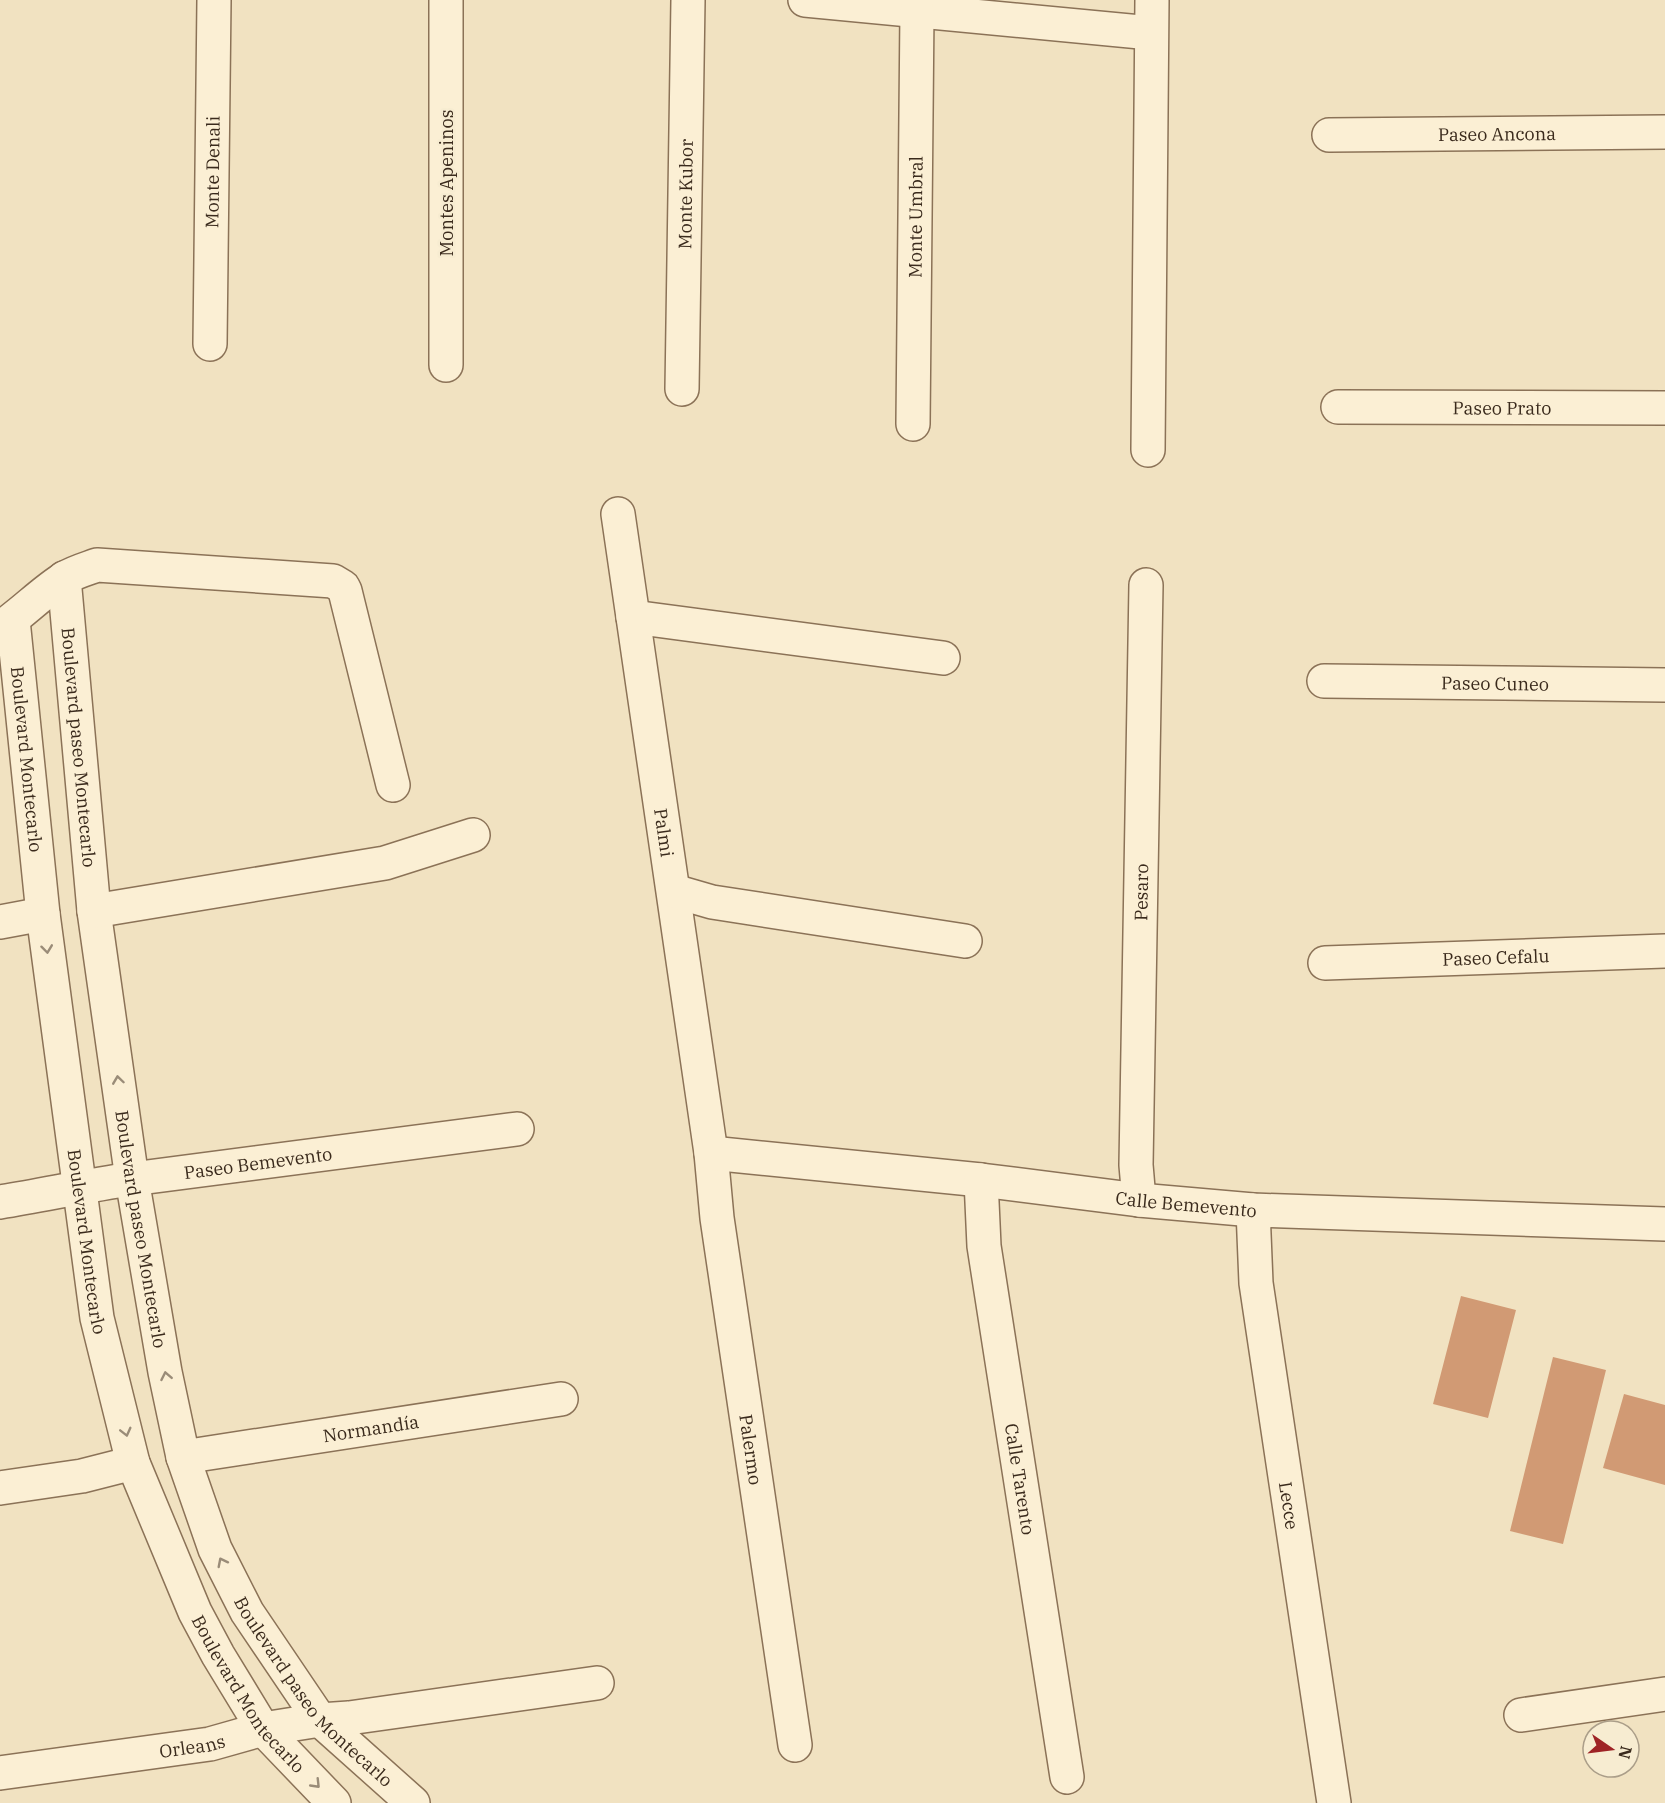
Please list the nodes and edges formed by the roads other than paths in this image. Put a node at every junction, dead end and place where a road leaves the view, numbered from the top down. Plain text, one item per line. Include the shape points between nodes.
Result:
1 (214, 0) edge
2 (446, 0) edge
3 (688, 0) edge
4 (805, 0) edge
5 (1152, 0) edge
6 (917, 11) junction
7 (1151, 33) junction
8 (1665, 132) edge
9 (1329, 135) dead end
10 (210, 344) dead end
11 (446, 365) dead end
12 (682, 389) dead end
13 (1338, 407) dead end
14 (1665, 408) edge
15 (913, 424) dead end
16 (1148, 450) dead end
17 (618, 514) dead end
18 (64, 578) junction
19 (1146, 585) dead end
20 (633, 617) junction
21 (7, 624) edge
22 (943, 658) dead end
23 (1324, 681) dead end
24 (1665, 685) edge
25 (393, 785) dead end
26 (473, 835) dead end
27 (674, 891) junction
28 (94, 911) junction
29 (43, 914) junction
30 (0, 922) edge
31 (966, 941) dead end
32 (1665, 951) edge
33 (1325, 963) dead end
34 (517, 1129) dead end
35 (711, 1153) junction
36 (132, 1179) junction
37 (981, 1180) junction
38 (79, 1186) junction
39 (1139, 1200) junction
40 (0, 1202) edge
41 (1253, 1210) junction
42 (1665, 1224) edge
43 (561, 1399) dead end
44 (183, 1457) junction
45 (134, 1463) junction
46 (0, 1488) edge
47 (597, 1683) dead end
48 (1665, 1694) edge
49 (1521, 1715) dead end
50 (320, 1720) junction
51 (263, 1729) junction
52 (795, 1745) dead end
53 (0, 1773) edge
54 (1067, 1777) dead end
55 (334, 1803) edge
56 (413, 1803) edge
57 (1334, 1803) edge

1 - 10 street, Monte Denali
2 - 11 street, Montes Apeninos
3 - 12 street, Monte Kubor
4 - 6 street
5 - 7 street
6 - 7 street
6 - 15 street, Monte Umbral
7 - 16 street
8 - 9 street, Paseo Ancona
13 - 14 street, Paseo Prato
17 - 20 street, Palmi
18 - 21 street
18 - 25 street via 97,565 339,584 345,591
18 - 28 street, Boulevard paseo Montecarlo
19 - 39 street, Pesaro via 1136,1165
20 - 22 street
20 - 27 street, Palmi
21 - 29 street, Boulevard Montecarlo
23 - 24 street, Paseo Cuneo
26 - 28 street via 385,863
27 - 31 street via 712,902
27 - 35 street, Palmi
36 -> 28 street, Boulevard paseo Montecarlo
29 - 30 street
29 -> 38 street, Boulevard Montecarlo
32 - 33 street, Paseo Cefalu
34 - 36 street, Paseo Bemevento
35 - 37 street, Calle Bemevento
35 - 52 street, Palermo via 717,1218
36 - 38 street, Paseo Bemevento
44 -> 36 street, Boulevard paseo Montecarlo
37 - 39 street, Calle Bemevento
37 - 54 street, Calle Tarento via 984,1246
38 - 40 street, Paseo Bemevento
38 -> 45 street, Boulevard Montecarlo via 97,1318
39 - 41 street, Calle Bemevento
41 - 42 street, Calle Bemevento
41 - 57 street, Lecce via 1256,1283
43 - 44 street, Normandía
50 -> 44 street, Boulevard paseo Montecarlo via 247,1612 215,1549
45 - 46 street via 82,1476
45 - 51 street, Boulevard Montecarlo via 195,1612
47 - 50 street, Orleans
48 - 49 street
50 - 51 street, Orleans
50 - 56 street, Boulevard paseo Montecarlo
51 - 53 street, Orleans via 210,1744
51 -> 55 street, Boulevard Montecarlo

